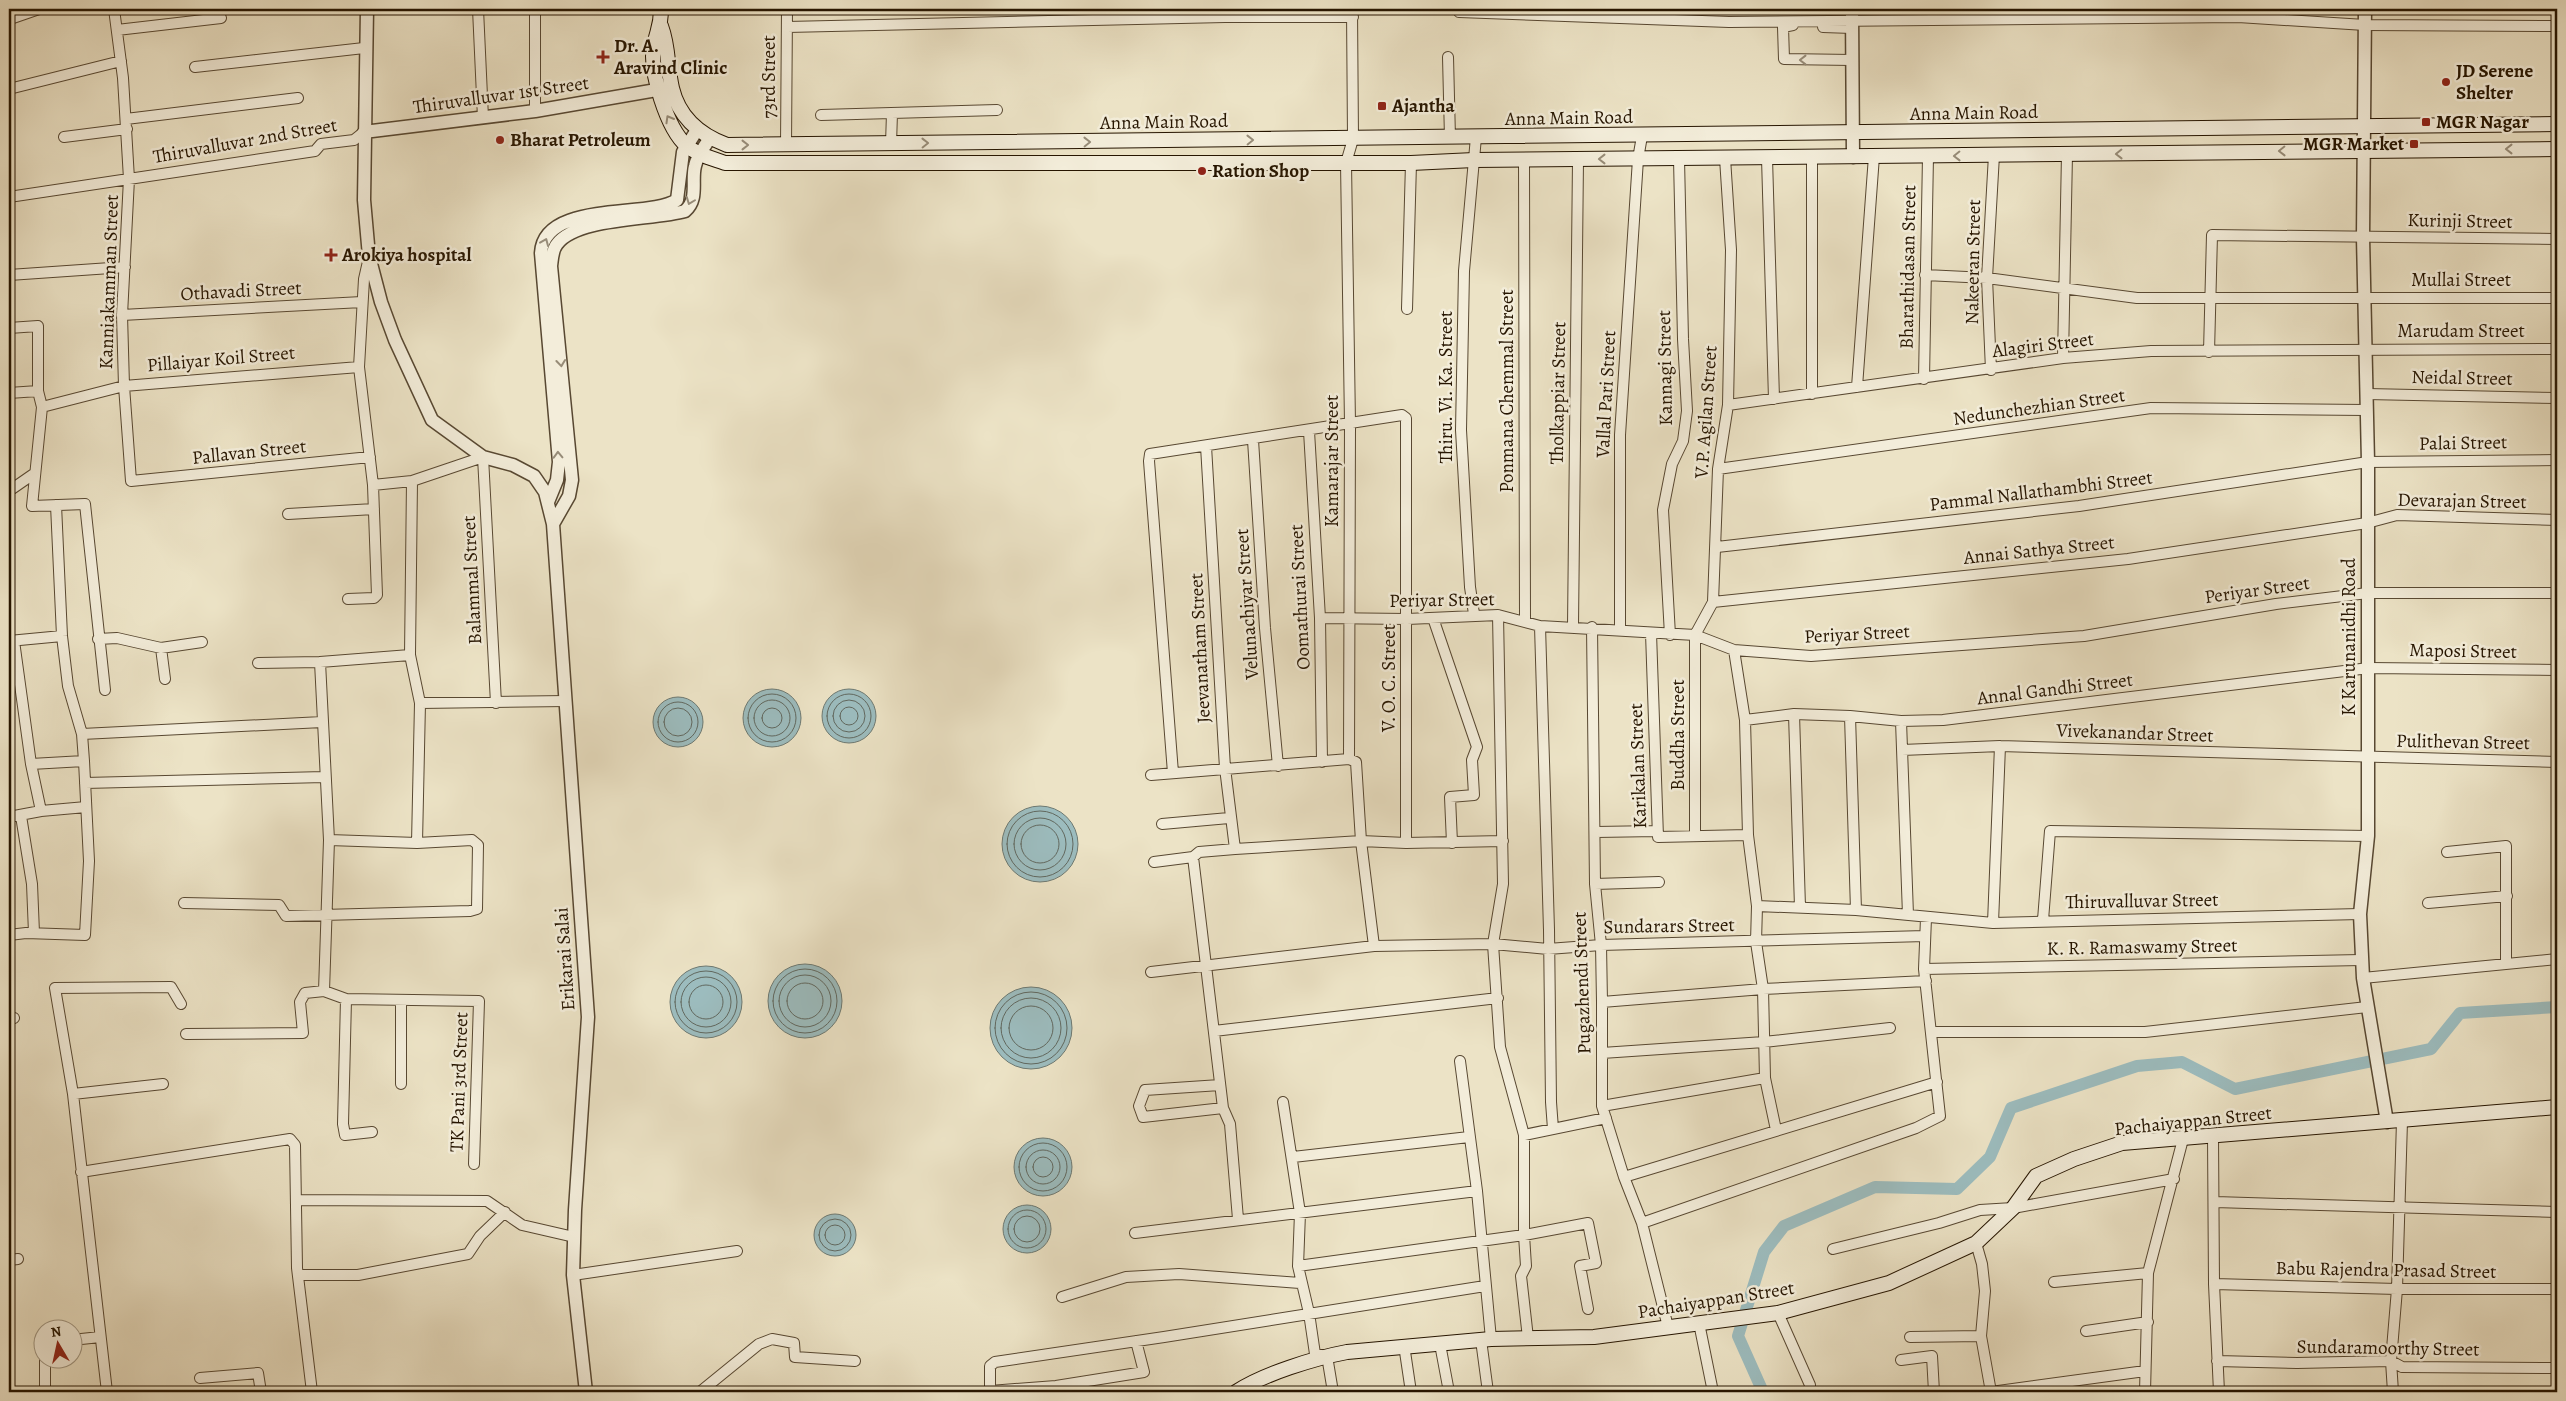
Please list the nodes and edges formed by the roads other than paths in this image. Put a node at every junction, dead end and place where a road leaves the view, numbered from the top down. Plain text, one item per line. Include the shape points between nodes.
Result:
1 (39, 9) edge
2 (114, 9) edge
3 (366, 9) edge
4 (478, 9) edge
5 (535, 9) edge
6 (661, 9) edge
7 (787, 9) edge
8 (2365, 9) edge
9 (1462, 11) edge
10 (1225, 13) edge
11 (1353, 13) edge
12 (2238, 13) edge
13 (221, 18) dead end
14 (10, 19) edge
15 (1852, 19) edge
16 (2365, 25) junction
17 (661, 26) junction
18 (2557, 26) edge
19 (787, 27) junction
20 (117, 30) junction
21 (364, 48) junction
22 (1448, 57) dead end
23 (1852, 60) junction
24 (121, 62) junction
25 (195, 67) dead end
26 (672, 88) junction
27 (9, 89) edge
28 (658, 90) junction
29 (298, 98) dead end
30 (997, 110) dead end
31 (535, 111) junction
32 (892, 113) junction
33 (821, 116) dead end
34 (483, 118) junction
35 (127, 124) junction
36 (2557, 124) edge
37 (2365, 125) junction
38 (697, 130) junction
39 (364, 132) junction
40 (1853, 134) junction
41 (1642, 136) junction
42 (64, 137) dead end
43 (710, 138) junction
44 (1450, 138) junction
45 (1476, 138) junction
46 (1353, 139) junction
47 (892, 144) junction
48 (686, 145) junction
49 (786, 145) junction
50 (2557, 149) edge
51 (2365, 150) junction
52 (699, 154) junction
53 (2067, 154) junction
54 (1994, 155) junction
55 (1874, 156) junction
56 (1928, 156) junction
57 (1812, 157) junction
58 (1853, 157) junction
59 (1679, 158) junction
60 (1725, 158) junction
61 (1767, 158) junction
62 (1638, 159) junction
63 (1474, 160) junction
64 (1524, 160) junction
65 (1578, 160) junction
66 (1411, 163) junction
67 (1346, 164) junction
68 (129, 179) junction
69 (9, 197) edge
70 (2363, 237) junction
71 (2557, 239) edge
72 (369, 256) junction
73 (125, 267) junction
74 (9, 275) edge
75 (1925, 275) junction
76 (1987, 278) junction
77 (2065, 288) junction
78 (2210, 297) junction
79 (2364, 297) junction
80 (2557, 298) edge
81 (362, 302) junction
82 (1407, 309) dead end
83 (122, 315) junction
84 (9, 328) edge
85 (2364, 348) junction
86 (2557, 349) edge
87 (2209, 352) junction
88 (2063, 358) junction
89 (359, 367) junction
90 (1991, 370) junction
91 (1924, 379) junction
92 (124, 386) junction
93 (1857, 387) junction
94 (38, 392) junction
95 (9, 393) edge
96 (1812, 394) junction
97 (2367, 394) junction
98 (2557, 398) edge
99 (1774, 399) junction
100 (1728, 405) junction
101 (42, 407) junction
102 (2366, 410) junction
103 (1350, 423) junction
104 (1309, 431) junction
105 (1252, 440) junction
106 (1206, 446) junction
107 (370, 457) junction
108 (483, 457) junction
109 (2557, 460) edge
110 (2368, 462) junction
111 (1718, 469) junction
112 (35, 472) junction
113 (131, 481) joint
114 (412, 482) junction
115 (373, 485) junction
116 (9, 491) edge
117 (548, 502) junction
118 (56, 505) junction
119 (374, 509) junction
120 (288, 514) dead end
121 (2557, 520) edge
122 (2367, 523) junction
123 (553, 524) junction
124 (1717, 547) junction
125 (2557, 592) edge
126 (2368, 593) junction
127 (348, 599) dead end
128 (1714, 602) junction
129 (1474, 614) junction
130 (1498, 615) junction
131 (1320, 618) junction
132 (1433, 618) junction
133 (1349, 619) junction
134 (1407, 619) junction
135 (1525, 622) junction
136 (1540, 626) junction
137 (1572, 626) junction
138 (1592, 628) junction
139 (1620, 630) junction
140 (1651, 633) junction
141 (1670, 635) junction
142 (1695, 635) junction
143 (62, 636) junction
144 (98, 639) junction
145 (11, 641) edge
146 (202, 642) dead end
147 (160, 648) junction
148 (1734, 650) junction
149 (410, 655) junction
150 (320, 662) junction
151 (258, 663) dead end
152 (2369, 668) junction
153 (2557, 670) edge
154 (165, 679) dead end
155 (105, 690) dead end
156 (566, 701) junction
157 (420, 703) junction
158 (496, 703) junction
159 (1794, 714) junction
160 (1850, 716) junction
161 (1745, 720) junction
162 (1901, 721) junction
163 (322, 722) junction
164 (82, 734) junction
165 (2000, 746) junction
166 (1902, 750) junction
167 (2368, 758) junction
168 (1349, 760) junction
169 (84, 761) junction
170 (1322, 762) junction
171 (2557, 762) edge
172 (32, 764) junction
173 (1278, 766) junction
174 (1225, 768) junction
175 (1173, 773) junction
176 (1151, 775) dead end
177 (324, 777) junction
178 (85, 783) junction
179 (86, 808) junction
180 (42, 811) junction
181 (21, 816) junction
182 (9, 817) edge
183 (1229, 818) junction
184 (1162, 824) dead end
185 (1657, 831) junction
186 (1596, 832) junction
187 (1695, 835) junction
188 (1748, 835) junction
189 (2368, 836) junction
190 (329, 840) junction
191 (1503, 841) junction
192 (1360, 842) junction
193 (417, 843) junction
194 (1452, 843) junction
195 (1406, 844) junction
196 (1235, 849) junction
197 (2447, 852) dead end
198 (1192, 857) junction
199 (1154, 862) dead end
200 (1659, 882) dead end
201 (1595, 884) junction
202 (2507, 896) junction
203 (2428, 903) dead end
204 (184, 904) dead end
205 (1757, 906) junction
206 (1800, 907) junction
207 (1856, 910) junction
208 (326, 914) junction
209 (2360, 914) junction
210 (1908, 915) junction
211 (1926, 918) junction
212 (2043, 920) junction
213 (1993, 923) junction
214 (34, 933) junction
215 (9, 935) edge
216 (1925, 936) junction
217 (1756, 942) junction
218 (1493, 944) junction
219 (1601, 945) junction
220 (1374, 946) junction
221 (1548, 949) junction
222 (2557, 959) edge
223 (2361, 960) junction
224 (2506, 962) junction
225 (1205, 966) junction
226 (1924, 969) junction
227 (1151, 972) dead end
228 (2363, 978) junction
229 (1926, 981) junction
230 (1763, 989) junction
231 (324, 991) junction
232 (1498, 998) junction
233 (346, 999) junction
234 (401, 1000) junction
235 (1602, 1002) junction
236 (181, 1004) dead end
237 (2368, 1008) junction
238 (1890, 1028) dead end
239 (1214, 1030) junction
240 (1931, 1032) junction
241 (186, 1034) dead end
242 (1764, 1042) junction
243 (1602, 1053) junction
244 (1460, 1061) dead end
245 (1765, 1078) junction
246 (1937, 1082) junction
247 (163, 1084) dead end
248 (401, 1084) dead end
249 (1220, 1085) junction
250 (72, 1094) junction
251 (1283, 1102) dead end
252 (1602, 1106) junction
253 (2557, 1107) edge
254 (1223, 1108) junction
255 (1606, 1118) junction
256 (2402, 1121) junction
257 (2387, 1122) junction
258 (1553, 1129) junction
259 (1776, 1130) junction
260 (372, 1132) dead end
261 (1469, 1136) junction
262 (1524, 1136) junction
263 (2213, 1136) junction
264 (2183, 1138) junction
265 (1293, 1157) junction
266 (474, 1164) dead end
267 (81, 1172) junction
268 (1624, 1177) junction
269 (2174, 1179) junction
270 (1477, 1191) junction
271 (296, 1200) junction
272 (2214, 1202) junction
273 (2399, 1207) junction
274 (2013, 1208) junction
275 (505, 1212) junction
276 (2557, 1212) edge
277 (1300, 1213) junction
278 (1238, 1219) junction
279 (1642, 1223) junction
280 (1135, 1232) dead end
281 (1524, 1235) junction
282 (574, 1238) junction
283 (1482, 1240) junction
284 (1976, 1243) junction
285 (1833, 1249) dead end
286 (737, 1251) dead end
287 (1298, 1266) junction
288 (2148, 1273) junction
289 (573, 1274) junction
290 (298, 1275) junction
291 (2054, 1282) dead end
292 (1300, 1283) junction
293 (2214, 1284) junction
294 (1485, 1286) junction
295 (2397, 1289) junction
296 (2557, 1289) edge
297 (1062, 1297) dead end
298 (1588, 1309) dead end
299 (1309, 1313) junction
300 (1775, 1314) junction
301 (2148, 1322) junction
302 (1704, 1323) junction
303 (1668, 1327) junction
304 (2086, 1332) dead end
305 (1981, 1336) junction
306 (100, 1337) junction
307 (1910, 1337) dead end
308 (1528, 1338) junction
309 (82, 1339) edge
310 (1486, 1339) junction
311 (1136, 1341) junction
312 (1440, 1344) junction
313 (1404, 1346) junction
314 (1328, 1356) junction
315 (1901, 1360) dead end
316 (2217, 1360) junction
317 (855, 1361) dead end
318 (2391, 1361) junction
319 (45, 1368) edge
320 (2557, 1368) edge
321 (2145, 1371) junction
322 (200, 1378) dead end
323 (45, 1392) edge
324 (107, 1392) edge
325 (261, 1392) edge
326 (312, 1392) edge
327 (586, 1392) edge
328 (700, 1392) edge
329 (987, 1392) edge
330 (1236, 1392) edge
331 (1333, 1392) edge
332 (1412, 1392) edge
333 (1449, 1392) edge
334 (1488, 1392) edge
335 (1713, 1392) edge
336 (1810, 1392) edge
337 (1934, 1392) edge
338 (1991, 1392) edge
339 (2145, 1392) edge
340 (2220, 1392) edge
341 (2393, 1392) edge

1 - 14 street
2 - 20 street, Kanniakamman Street
3 - 21 street
4 - 34 street
5 - 31 street
6 - 17 main road
7 - 19 street, 73rd Street
8 - 16 street, K Karunanidhi Road
9 - 15 street via 1729,22
10 - 11 street
10 - 19 street
11 - 46 street, Kamarajar Street
12 - 15 street
12 - 16 street
13 - 20 street
15 - 23 street
23 -> 15 street via 1785,60 1782,30 1788,25
16 - 18 street
16 - 37 street, K Karunanidhi Road
17 - 26 main road, Anna Main Road via 668,43
17 - 28 main road via 654,47
19 - 49 street, 73rd Street
20 - 24 street, Kanniakamman Street
21 - 25 street
21 - 39 street
22 - 44 street
23 - 40 street
24 - 27 street
24 - 35 street, Kanniakamman Street
26 - 28 street, Thiruvalluvar 1st Street
26 - 38 main road, Anna Main Road via 678,103
28 - 31 street, Thiruvalluvar 1st Street
48 -> 28 main road via 665,111
29 - 35 street
30 - 32 street
31 - 34 street, Thiruvalluvar 1st Street
32 - 33 street
32 - 47 street
34 - 39 street, Thiruvalluvar 1st Street
35 - 42 street
35 - 68 street, Kanniakamman Street
36 - 37 main road, Anna Main Road
37 - 40 main road, Anna Main Road
37 - 51 street, K Karunanidhi Road
38 - 43 main road, Anna Main Road
38 - 48 street
39 - 68 street, Thiruvalluvar 2nd Street via 354,140 321,144 315,151
39 - 72 street via 364,200
40 - 41 main road, Anna Main Road
40 - 58 street
41 - 45 main road, Anna Main Road
41 - 62 street, Vallal Pari Street
43 -> 49 main road, Anna Main Road via 727,145
43 - 52 street
44 - 45 main road, Anna Main Road
44 - 46 main road, Anna Main Road
45 - 63 street, Thiru. Vi. Ka. Street
47 -> 46 main road, Anna Main Road
46 - 67 street, Kamarajar Street
47 - 49 main road, Anna Main Road
48 - 52 main road
117 -> 48 street via 558,462 542,253 544,240 558,226 568,222 614,211 666,205 677,200
50 -> 51 main road
51 -> 53 main road
51 - 70 street, K Karunanidhi Road
52 - 67 main road via 725,163
52 -> 123 street via 693,175 693,198 685,211 589,227 565,235 554,248 551,266 572,480 569,496
53 - 54 main road
53 - 77 street
54 -> 56 main road
54 - 76 street, Nakeeran Street
55 - 56 main road
55 - 58 main road
55 - 93 street
56 - 75 street, Bharathidasan Street
57 - 58 main road
57 - 61 main road
57 - 96 street
59 - 60 main road
59 - 62 main road
59 - 141 street, Kannagi Street via 1687,411 1663,510
60 - 61 main road
60 - 100 street, V.P. Agilan Street via 1731,250
61 - 99 street
62 -> 65 main road
62 - 139 street, Vallal Pari Street via 1620,435
63 - 64 main road
63 - 66 main road
63 - 129 street, Thiru. Vi. Ka. Street via 1464,271 1461,430
64 - 65 main road
64 - 135 street, Ponmana Chemmal Street
65 - 137 street, Tholkappiar Street
66 - 67 main road
66 - 82 street
67 - 103 street, Kamarajar Street
68 - 69 street, Thiruvalluvar 2nd Street
68 - 73 street, Kanniakamman Street
70 - 71 street, Kurinji Street
70 - 78 street, Kurinji Street via 2212,235
70 - 79 street, K Karunanidhi Road
72 - 81 street
72 - 108 street via 394,340 432,420
73 - 74 street
73 - 83 street, Kanniakamman Street
75 - 76 street, Mullai Street
75 - 91 street, Bharathidasan Street
76 - 77 street, Mullai Street
76 - 90 street, Nakeeran Street
77 - 78 street, Mullai Street via 2137,298
77 - 88 street
78 - 79 street, Mullai Street
78 - 87 street
79 - 80 street, Mullai Street
79 - 85 street, K Karunanidhi Road
81 - 83 street, Othavadi Street
81 - 89 street
83 - 92 street, Kanniakamman Street
84 - 94 street via 38,326
85 - 86 street, Marudam Street
85 - 87 street, Alagiri Street
85 - 97 street, K Karunanidhi Road
87 - 88 street, Alagiri Street via 2151,351
88 - 90 street, Alagiri Street
89 - 92 street, Pillaiyar Koil Street
89 - 107 street
90 - 91 street, Alagiri Street
91 - 93 street, Alagiri Street
92 - 101 street, Pillaiyar Koil Street
92 - 113 street, Kanniakamman Street
93 - 96 street, Alagiri Street
94 - 95 street
94 - 101 street
96 - 99 street, Alagiri Street
97 - 98 street, Neidal Street
97 - 102 street, K Karunanidhi Road
99 - 100 street, Alagiri Street
100 - 111 street, V.P. Agilan Street
101 - 112 street
102 - 110 street, K Karunanidhi Road
102 - 111 street, Nedunchezhian Street via 2151,408
103 - 104 street
103 - 133 street, Kamarajar Street
103 - 134 street, V. O. C. Street via 1397,414 1406,418
104 - 105 street
104 - 131 street, Oomathurai Street
105 - 106 street
105 - 173 street, Velunachiyar Street
106 - 174 street, Jeevanatham Street
106 - 175 street via 1150,454 1149,461
107 - 113 street, Pallavan Street
107 - 115 street
108 - 114 street
108 - 117 street via 513,465 534,476
108 - 158 street, Balammal Street
109 - 110 street, Palai Street
110 - 122 street, K Karunanidhi Road
110 - 124 street, Pammal Nallathambhi Street via 2079,506
111 - 124 street, V.P. Agilan Street
112 - 116 street
112 - 118 street via 32,506
114 - 115 street
114 - 149 street
115 - 119 street
117 - 123 street
118 - 143 street
118 - 144 street via 85,504
119 - 120 street
119 - 127 street via 376,595 374,598
121 - 122 street, Devarajan Street via 2397,516
122 - 126 street, K Karunanidhi Road
122 - 128 street, Annai Sathya Street via 2128,558
123 - 156 street, Erikarai Salai
124 - 128 street, V.P. Agilan Street
125 - 126 street, Periyar Street
126 - 148 street, Periyar Street via 2276,604 2084,636 1811,656
126 - 152 street, K Karunanidhi Road
128 - 142 street, V.P. Agilan Street
129 - 130 street, Periyar Street
129 - 132 street, Periyar Street
130 - 135 street, Periyar Street
130 - 191 street
131 - 133 street, Periyar Street
131 - 170 street, Oomathurai Street
132 - 134 street, Periyar Street
132 - 194 street via 1477,748 1472,760 1474,796 1450,797
133 - 134 street, Periyar Street
133 - 168 street, Kamarajar Street
134 - 195 street, V. O. C. Street
135 - 136 street, Periyar Street
136 - 137 street, Periyar Street
136 - 221 street
137 - 138 street, Periyar Street
138 - 139 street, Periyar Street
138 - 186 street, Pugazhendi Street
139 - 140 street, Periyar Street
140 - 141 street, Periyar Street
140 - 185 street, Karikalan Street
141 - 142 street, Periyar Street
142 - 148 street, Periyar Street
142 - 187 street, Buddha Street
143 - 145 street
143 - 164 street via 68,686
144 - 147 street via 117,638
144 - 155 street
145 - 172 street
146 - 147 street
147 - 154 street
148 - 161 street
149 - 150 street
149 - 157 street
150 - 151 street
150 - 163 street
152 - 153 street, Maposi Street
152 - 162 street, Annal Gandhi Street via 1943,720
152 - 167 street, K Karunanidhi Road
156 - 158 street
156 - 282 street, Erikarai Salai via 588,1017
157 - 158 street
157 - 193 street
159 - 160 street, Annal Gandhi Street
159 - 161 street, Annal Gandhi Street
159 - 206 street
160 - 162 street, Annal Gandhi Street
160 - 207 street
161 - 188 street
162 - 166 street
163 - 164 street
163 - 177 street
164 - 169 street
165 - 166 street, Vivekanandar Street
165 - 167 street, Vivekanandar Street
165 - 213 street
166 - 210 street
167 - 171 street, Pulithevan Street
167 - 189 street, K Karunanidhi Road
168 - 170 street
168 - 192 street via 1356,762 1358,770
169 - 172 street
169 - 178 street
170 - 173 street
172 - 180 street
173 - 174 street
174 - 175 street
174 - 183 street, Jeevanatham Street
175 - 176 street
177 - 178 street
177 - 190 street
178 - 179 street
179 - 180 street
179 - 214 street via 89,861 85,935
180 - 181 street
181 - 182 street
181 - 214 street via 32,884
183 - 184 street
183 - 196 street, Jeevanatham Street
185 - 186 street
185 - 187 street, Karikalan Street via 1658,837
186 - 201 street, Pugazhendi Street
187 - 188 street, Karikalan Street
188 - 205 street
189 - 209 street, K Karunanidhi Road
189 - 212 street via 2050,831
190 - 193 street
190 - 208 street
191 - 194 street
191 - 218 street via 1503,884
192 - 195 street
192 - 196 street
192 - 220 street
193 - 208 street via 472,840 478,845 478,909 470,912
194 - 195 street
196 - 198 street via 1199,852
197 - 202 street via 2506,846
198 - 199 street
198 - 225 street
200 - 201 street
201 - 219 street, Pugazhendi Street
202 - 203 street
202 - 224 street
204 - 208 street via 279,905 286,916
205 - 206 street, Thiruvalluvar Street
205 - 217 street
206 - 207 street, Thiruvalluvar Street
207 - 210 street, Thiruvalluvar Street
208 - 231 street
209 - 212 street, Thiruvalluvar Street
209 - 223 street, K Karunanidhi Road
210 - 211 street, Thiruvalluvar Street
211 - 213 street, Thiruvalluvar Street
211 - 216 street
212 - 213 street, Thiruvalluvar Street
214 - 215 street
216 - 217 street, Sundarars Street
216 - 226 street
217 - 219 street, Sundarars Street
217 - 230 street
218 - 220 street, Sundarars Street
218 - 221 street, Sundarars Street
218 - 232 street
219 - 221 street, Sundarars Street
219 - 235 street, Pugazhendi Street
220 - 225 street, Sundarars Street
221 - 258 street
222 - 224 street
223 - 226 street, K. R. Ramaswamy Street
223 - 228 street, K Karunanidhi Road
224 - 228 street
225 - 227 street, Sundarars Street
225 - 239 street
226 - 229 street
228 - 237 street, K Karunanidhi Road
229 - 230 street
229 - 240 street
230 - 235 street
230 - 242 street
231 - 233 street
231 - 241 street via 304,992 300,1002 302,1033
232 - 239 street
232 - 262 street via 1500,1047
233 - 234 street
233 - 260 street via 345,1135
234 - 248 street
234 - 266 street, TK Pani 3rd Street via 479,1001
235 - 243 street, Pugazhendi Street
236 - 250 street via 172,987 55,988
237 - 240 street via 2145,1032
237 - 257 street, K Karunanidhi Road
238 - 242 street
239 - 249 street
240 - 246 street
242 - 243 street
242 - 245 street
243 - 252 street, Pugazhendi Street
244 - 261 street
245 - 252 street
245 - 259 street
246 - 259 street
246 - 279 street via 1940,1116 1916,1128
247 - 250 street
249 - 254 street
249 - 254 street via 1145,1090 1139,1106 1143,1116
250 - 267 street
251 - 265 street
252 - 255 street, Pugazhendi Street
253 - 256 main road, Pachaiyappan Street
254 - 278 street via 1230,1124
255 - 258 street
255 - 268 street, Pugazhendi Street
256 - 257 main road, Pachaiyappan Street
256 - 273 street
257 - 263 main road, Pachaiyappan Street
258 - 262 street
259 - 268 street
261 - 265 street
261 - 270 street
262 - 281 street
263 - 264 main road, Pachaiyappan Street
263 - 272 street
264 - 269 street
264 - 274 main road, Pachaiyappan Street via 2122,1144 2074,1159 2036,1176
265 - 277 street
267 - 271 street via 290,1139 294,1144
267 - 306 street
268 - 279 street, Pugazhendi Street
269 - 274 street
269 - 288 street
270 - 277 street
270 - 283 street
271 - 275 street via 487,1201
271 - 290 street
272 - 273 street
272 - 293 street
273 - 276 street
273 - 295 street
274 - 284 main road, Pachaiyappan Street
274 - 285 street via 1980,1210
275 - 282 street via 522,1224
275 - 290 street via 480,1236 468,1254 358,1275
277 - 278 street
277 - 287 street
278 - 280 street
279 - 303 street, Pugazhendi Street
281 - 283 street
281 - 298 street via 1588,1223 1596,1264 1580,1266
281 - 308 street via 1526,1266 1522,1276
282 - 289 street, Erikarai Salai
283 - 287 street
283 - 294 street
284 - 300 main road, Pachaiyappan Street via 1889,1282
284 - 305 street via 1985,1291
286 - 289 street
287 - 292 street
288 - 291 street
288 - 301 street
289 - 327 street, Erikarai Salai
290 - 326 street
292 - 297 street via 1179,1274 1126,1277
292 - 299 street
293 - 295 street, Babu Rajendra Prasad Street
293 - 316 street
294 - 299 street
294 - 310 street
295 - 296 street, Babu Rajendra Prasad Street
295 - 318 street
299 - 311 street
299 - 314 street via 1315,1354
300 - 302 main road, Pachaiyappan Street
300 - 336 street via 1810,1385
301 - 304 street
301 - 321 street
302 - 303 main road, Pachaiyappan Street
302 - 335 street
303 - 308 main road, Pachaiyappan Street via 1594,1337
305 - 307 street
305 - 338 street
306 - 309 street
306 - 324 street
308 - 310 main road, Pachaiyappan Street
310 - 312 main road, Pachaiyappan Street
310 - 334 street
311 - 329 street via 995,1362 990,1366
311 - 329 street via 1144,1372 1056,1386
312 - 313 main road, Pachaiyappan Street
312 - 333 street
313 - 314 main road, Pachaiyappan Street
313 - 332 street
314 - 330 main road, Pachaiyappan Street via 1248,1384
314 - 331 street
315 - 337 street via 1932,1356
316 - 318 street, Sundaramoorthy Street via 2297,1363
316 - 340 street
317 - 328 street via 795,1357 794,1343 772,1339 752,1348
318 - 320 street, Sundaramoorthy Street via 2402,1367
318 - 341 street
319 - 323 street
321 - 338 street
321 - 339 street
322 - 325 street via 258,1373

